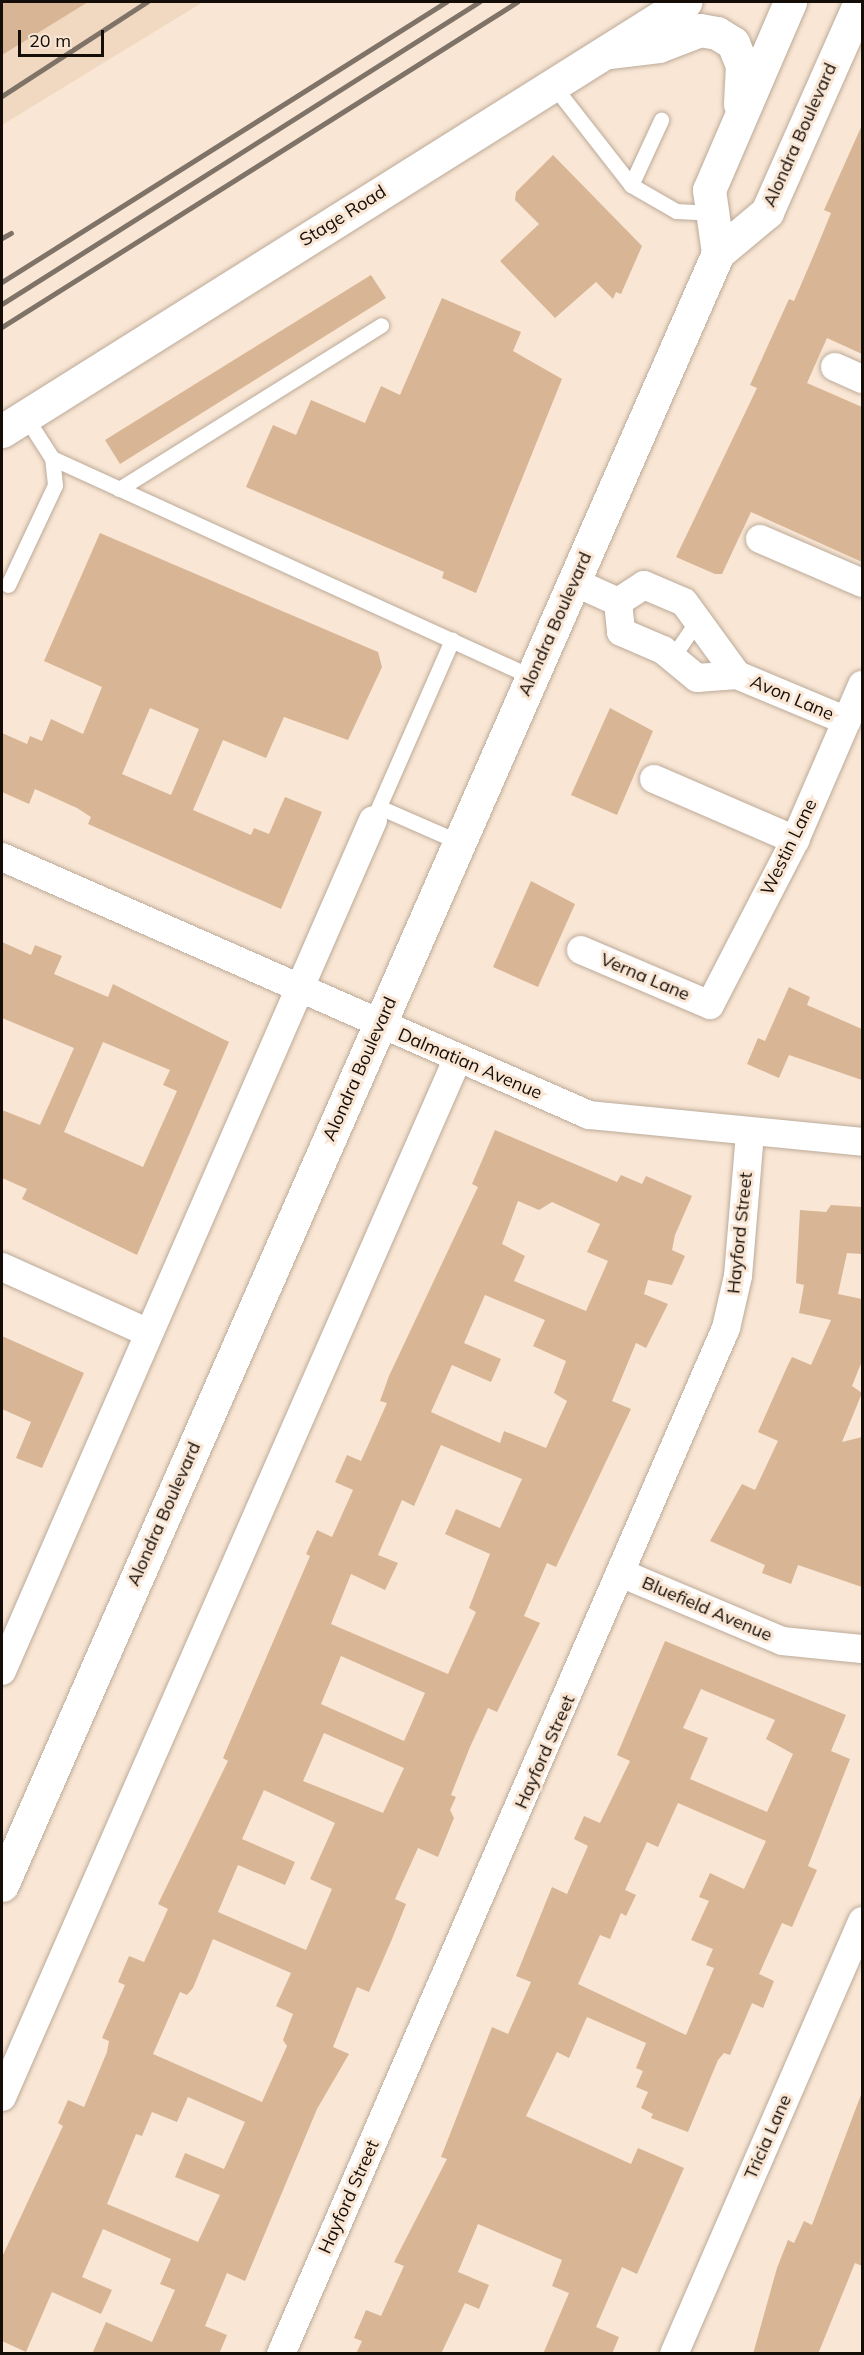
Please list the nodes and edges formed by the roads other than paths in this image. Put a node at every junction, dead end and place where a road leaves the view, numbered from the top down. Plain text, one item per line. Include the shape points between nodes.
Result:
1 (685, 2) edge
2 (790, 2) edge
3 (857, 22) edge
4 (603, 52) junction
5 (553, 85) junction
6 (661, 120) dead end
7 (739, 121) junction
8 (631, 185) junction
9 (712, 213) junction
10 (718, 253) junction
11 (381, 325) dead end
12 (836, 367) dead end
13 (862, 379) edge
14 (13, 423) edge
15 (52, 458) junction
16 (119, 489) junction
17 (760, 539) dead end
18 (574, 582) junction
19 (862, 583) edge
20 (8, 585) dead end
21 (618, 602) junction
22 (697, 621) junction
23 (452, 640) junction
24 (672, 658) junction
25 (738, 675) junction
26 (532, 677) junction
27 (862, 685) edge
28 (847, 721) junction
29 (654, 779) dead end
30 (376, 814) junction
31 (795, 840) junction
32 (459, 842) junction
33 (2, 857) edge
34 (581, 950) dead end
35 (300, 987) junction
36 (710, 1005) joint
37 (379, 1025) junction
38 (457, 1060) junction
39 (750, 1134) junction
40 (862, 1142) edge
41 (2, 1267) edge
42 (148, 1334) junction
43 (623, 1574) junction
44 (862, 1649) edge
45 (2, 1671) edge
46 (2, 1885) edge
47 (862, 1921) edge
48 (2, 2097) edge
49 (281, 2354) edge
50 (674, 2354) edge

1 - 4 main road, Stage Road
2 - 7 main road
3 - 10 main road, Alondra Boulevard via 767,212
4 - 5 main road, Stage Road
4 - 7 main road via 659,46 700,30 717,33 733,43 742,65
5 - 8 lane
5 - 14 main road, Stage Road
6 - 8 lane
7 - 9 main road via 709,190
8 - 9 lane via 676,212
9 - 10 main road
10 - 18 main road, Alondra Boulevard
11 - 16 lane
12 - 13 street
14 - 15 lane
15 - 16 lane
15 - 20 lane via 55,485
16 - 23 lane
17 - 19 street
18 - 21 street
18 - 26 main road, Alondra Boulevard
21 - 22 street, Avon Lane via 644,585 684,602
21 - 24 street, Avon Lane via 621,632
22 - 24 lane
22 - 25 street, Avon Lane
23 - 26 lane
23 - 30 lane
24 - 25 street, Avon Lane via 697,678
25 - 28 street, Avon Lane
26 - 32 main road, Alondra Boulevard
27 - 28 street, Westin Lane
28 - 31 street, Westin Lane
29 - 31 street
30 - 32 lane
30 - 35 street
31 - 36 street, Westin Lane
32 - 37 main road, Alondra Boulevard
33 - 35 street, Dalmatian Avenue
34 - 36 street, Verna Lane
35 - 37 street, Dalmatian Avenue
35 - 42 street
37 - 38 street, Dalmatian Avenue
37 - 46 main road, Alondra Boulevard
38 - 39 street, Dalmatian Avenue via 589,1114
38 - 48 street
39 - 40 street, Dalmatian Avenue
39 - 43 street, Hayford Street via 738,1276 726,1328
41 - 42 street
42 - 45 street
43 - 44 street, Bluefield Avenue via 782,1641
43 - 49 street, Hayford Street
47 - 50 street, Tricia Lane

